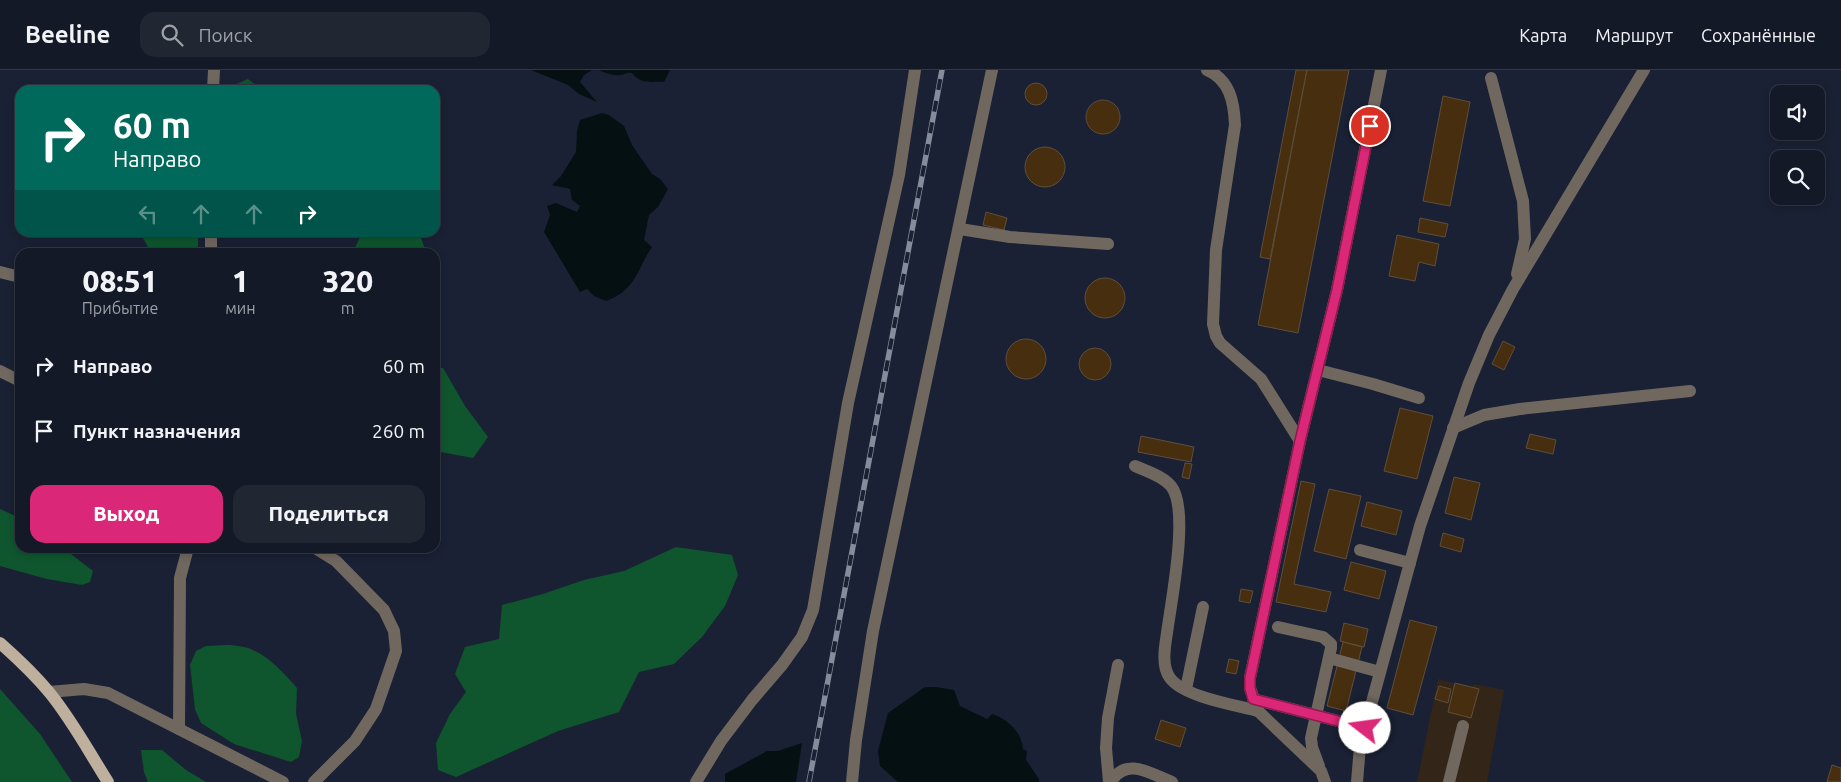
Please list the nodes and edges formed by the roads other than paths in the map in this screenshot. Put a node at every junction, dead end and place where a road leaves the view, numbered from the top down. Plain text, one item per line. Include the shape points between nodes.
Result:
1 (214, 70) edge
2 (915, 70) edge
3 (992, 70) edge
4 (1381, 70) edge
5 (1644, 70) edge
6 (1212, 71) edge
7 (1491, 78) dead end
8 (213, 85) edge
9 (960, 229) junction
10 (1108, 244) dead end
11 (0, 272) edge
12 (15, 276) edge
13 (1513, 289) junction
14 (0, 370) edge
15 (1318, 370) junction
16 (15, 378) edge
17 (1690, 392) dead end
18 (1419, 398) dead end
19 (1453, 428) junction
20 (1300, 441) junction
21 (1134, 466) dead end
22 (1360, 550) dead end
23 (187, 553) edge
24 (323, 553) edge
25 (1410, 563) junction
26 (1203, 607) dead end
27 (1278, 627) dead end
28 (0, 642) edge
29 (1329, 658) junction
30 (1118, 665) dead end
31 (1380, 672) junction
32 (1186, 689) junction
33 (49, 692) junction
34 (1256, 705) junction
35 (1315, 715) junction
36 (1463, 726) dead end
37 (1365, 728) junction
38 (180, 729) junction
39 (1323, 776) edge
40 (108, 782) edge
41 (283, 782) edge
42 (314, 782) edge
43 (696, 782) edge
44 (852, 782) edge
45 (1110, 782) edge
46 (1172, 782) edge
47 (1357, 782) edge
48 (1449, 782) edge

1 - 8 street
2 - 43 street via 899,175 848,403 813,610 802,638 720,741
3 - 9 street
4 - 15 street
5 - 13 street
6 - 20 street via 1226,84 1234,108 1235,124 1216,250 1213,324 1220,343 1261,379
7 - 13 street via 1523,201 1525,239
9 - 10 street via 1010,238
9 - 44 street via 873,631
11 - 12 street
13 - 19 street via 1489,335
14 - 16 street
15 - 18 street
15 - 20 street
17 - 19 street via 1520,409 1484,415
19 - 25 street
20 - 34 street via 1250,678
21 - 32 street via 1170,485 1177,497 1177,554 1165,661 1170,678
22 - 25 street
23 - 38 street via 180,578
24 - 42 street via 336,561 384,610 394,631 396,651 376,709 355,741
25 - 31 street
26 - 32 street
27 - 29 street via 1328,640 1331,648
28 - 33 main road
29 - 31 street
29 - 35 street
30 - 45 street via 1108,718 1106,748
31 - 37 street
32 - 34 street via 1211,699
33 - 38 street via 84,689 108,693
33 - 40 main road
34 - 35 street
34 - 39 street
35 - 37 street
35 - 39 street via 1312,747
36 - 48 street
37 - 47 street
38 - 41 street
45 - 46 street via 1128,767

